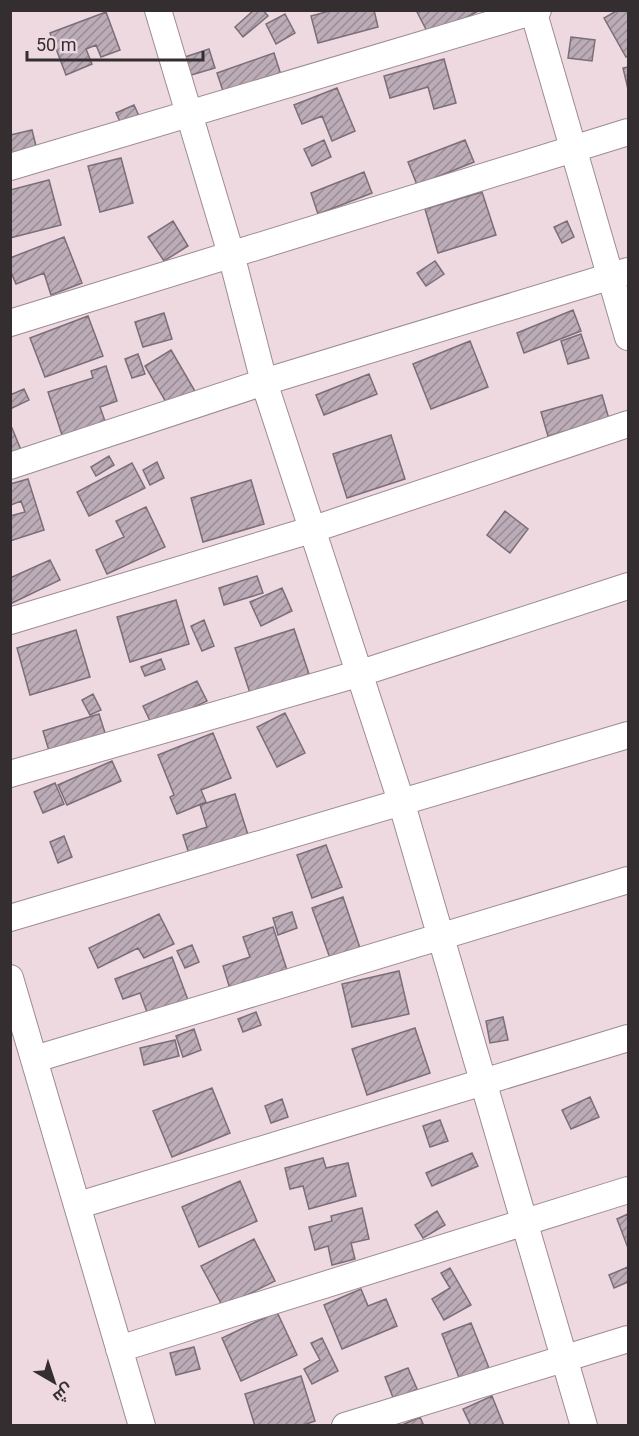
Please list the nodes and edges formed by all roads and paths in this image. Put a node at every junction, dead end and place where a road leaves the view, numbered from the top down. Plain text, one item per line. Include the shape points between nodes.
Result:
1 (158, 10) edge
2 (534, 11) edge
3 (188, 114) junction
4 (628, 132) edge
5 (575, 148) junction
6 (10, 166) edge
7 (231, 254) junction
8 (620, 274) edge
9 (10, 323) edge
10 (628, 337) edge
11 (264, 382) junction
12 (628, 424) edge
13 (10, 466) edge
14 (314, 529) junction
15 (628, 586) edge
16 (10, 621) edge
17 (361, 673) junction
18 (628, 735) edge
19 (10, 774) edge
20 (401, 801) junction
21 (628, 880) edge
22 (10, 918) edge
23 (441, 937) junction
24 (10, 978) edge
25 (628, 1038) edge
26 (35, 1059) junction
27 (483, 1082) junction
28 (628, 1190) edge
29 (79, 1205) junction
30 (525, 1220) junction
31 (628, 1339) edge
32 (118, 1349) junction
33 (563, 1361) junction
34 (142, 1425) edge
35 (345, 1425) edge
36 (584, 1425) edge

1 - 3 street
2 - 3 street
2 - 5 street
3 - 6 street
3 - 7 street
4 - 5 street
5 - 7 street
5 - 8 street
7 - 9 street
7 - 11 street
8 - 10 street
8 - 11 street
11 - 13 street
11 - 14 street
12 - 14 street
14 - 16 street
14 - 17 street
15 - 17 street
17 - 19 street
17 - 20 street
18 - 20 street
20 - 22 street
20 - 23 street
21 - 23 street
23 - 26 street
23 - 27 street
24 - 26 street
25 - 27 street
26 - 29 street
27 - 29 street
27 - 30 street
28 - 30 street
29 - 32 street
30 - 32 street
30 - 33 street
31 - 33 street
32 - 34 street
33 - 35 street
33 - 36 street

